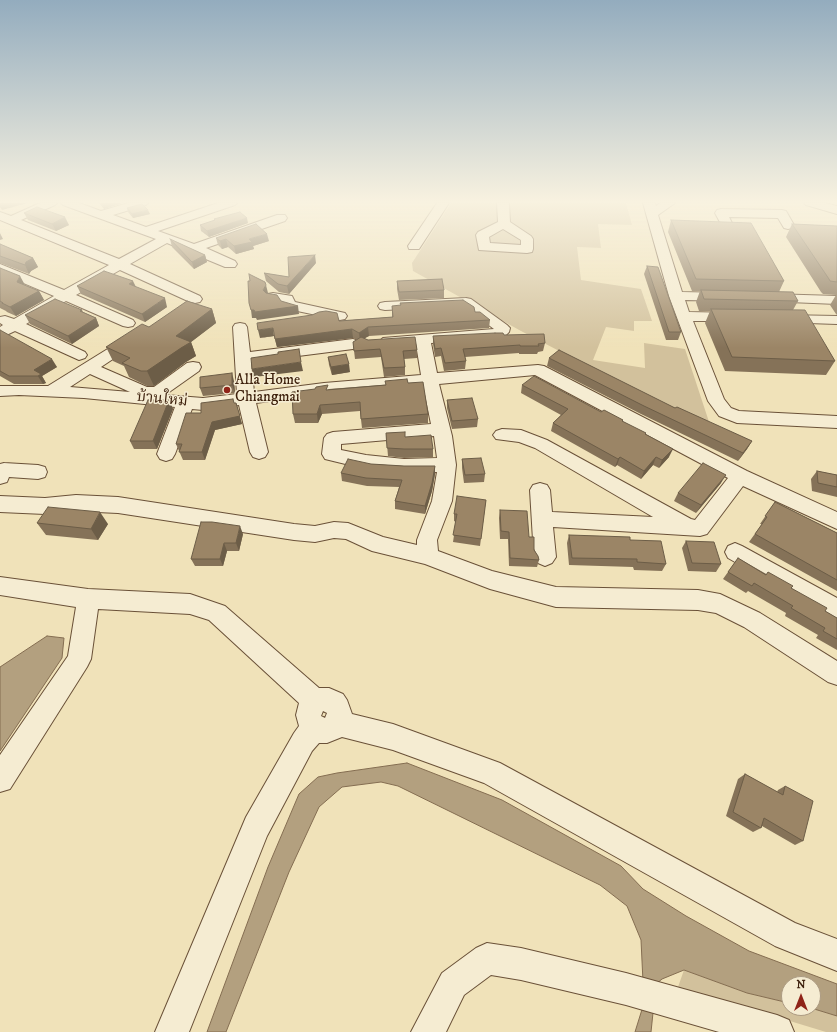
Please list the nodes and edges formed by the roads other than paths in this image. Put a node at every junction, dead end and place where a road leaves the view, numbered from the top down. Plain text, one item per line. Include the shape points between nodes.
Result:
1 (85, 251) edge
2 (142, 251) edge
3 (201, 251) edge
4 (663, 251) edge
5 (119, 264) junction
6 (230, 264) dead end
7 (0, 268) edge
8 (64, 296) junction
9 (676, 296) junction
10 (273, 297) edge
11 (737, 297) edge
12 (760, 298) edge
13 (837, 300) edge
14 (385, 306) dead end
15 (183, 307) edge
16 (321, 312) junction
17 (340, 316) dead end
18 (684, 316) junction
19 (0, 318) edge
20 (753, 318) edge
21 (768, 318) edge
22 (837, 320) edge
23 (291, 321) edge
24 (128, 323) dead end
25 (14, 325) junction
26 (241, 327) dead end
27 (145, 332) edge
28 (0, 333) edge
29 (423, 339) junction
30 (376, 341) edge
31 (353, 344) edge
32 (244, 358) junction
33 (84, 362) junction
34 (193, 367) dead end
35 (430, 380) junction
36 (0, 391) edge
37 (52, 391) junction
38 (246, 398) junction
39 (186, 403) junction
40 (837, 422) edge
41 (441, 429) junction
42 (502, 435) dead end
43 (259, 452) dead end
44 (166, 454) dead end
45 (447, 465) junction
46 (38, 472) dead end
47 (2, 473) edge
48 (740, 476) junction
49 (540, 490) dead end
50 (0, 504) edge
51 (808, 508) junction
52 (837, 515) edge
53 (544, 519) junction
54 (837, 521) edge
55 (690, 528) junction
56 (735, 552) dead end
57 (428, 556) junction
58 (545, 557) dead end
59 (0, 586) edge
60 (88, 599) junction
61 (837, 609) edge
62 (837, 674) edge
63 (322, 717) junction
64 (0, 779) edge
65 (837, 955) edge
66 (172, 1032) edge
67 (428, 1032) edge
68 (777, 1032) edge

1 - 5 street
2 - 5 street
3 - 6 street
4 - 9 street
5 - 8 street
5 - 15 street via 196,299
7 - 8 street
8 - 24 street
8 - 25 street
9 - 11 street
9 - 18 street
10 - 16 street via 287,299 288,305
12 - 13 street
14 - 29 street via 466,302 502,328 501,332 495,334
16 - 17 street
16 - 23 street via 313,318
18 - 20 street
18 - 40 street via 716,401 725,412 737,418
19 - 25 street
21 - 22 street
25 - 28 street
25 - 33 street
26 - 32 street
27 - 33 street
29 - 30 street
29 - 35 street
31 - 32 street
32 - 38 street
33 - 34 street via 145,392 158,392
33 - 37 street
35 - 38 street, บ้านใหม่ via 324,388
35 - 41 street
35 - 48 street, บ้านใหม่ via 538,370
36 - 37 street, บ้านใหม่
37 - 39 street, บ้านใหม่ via 154,398
38 - 39 street, บ้านใหม่ via 203,404
38 - 43 street
39 - 44 street
41 - 45 street
41 - 45 street via 333,438 331,454 366,462 404,466
42 - 55 street via 521,436 541,444
45 - 57 street via 442,501 428,540
46 - 47 street
48 - 51 street, บ้านใหม่
48 - 55 street via 700,528
49 - 53 street
50 - 57 street via 118,505 294,532 315,534 334,530 348,531 379,545
51 - 52 street
51 - 54 street
53 - 55 street
53 - 58 street
56 - 61 street
57 - 62 street via 490,580 556,597 698,600 720,604 752,620
59 - 60 street
60 - 63 street via 190,604 217,613 273,662
60 - 64 street via 78,659
63 - 65 street via 393,737 490,772 786,935
63 - 66 street via 303,742 256,827
67 - 68 street via 453,984 487,959 521,964 626,990

